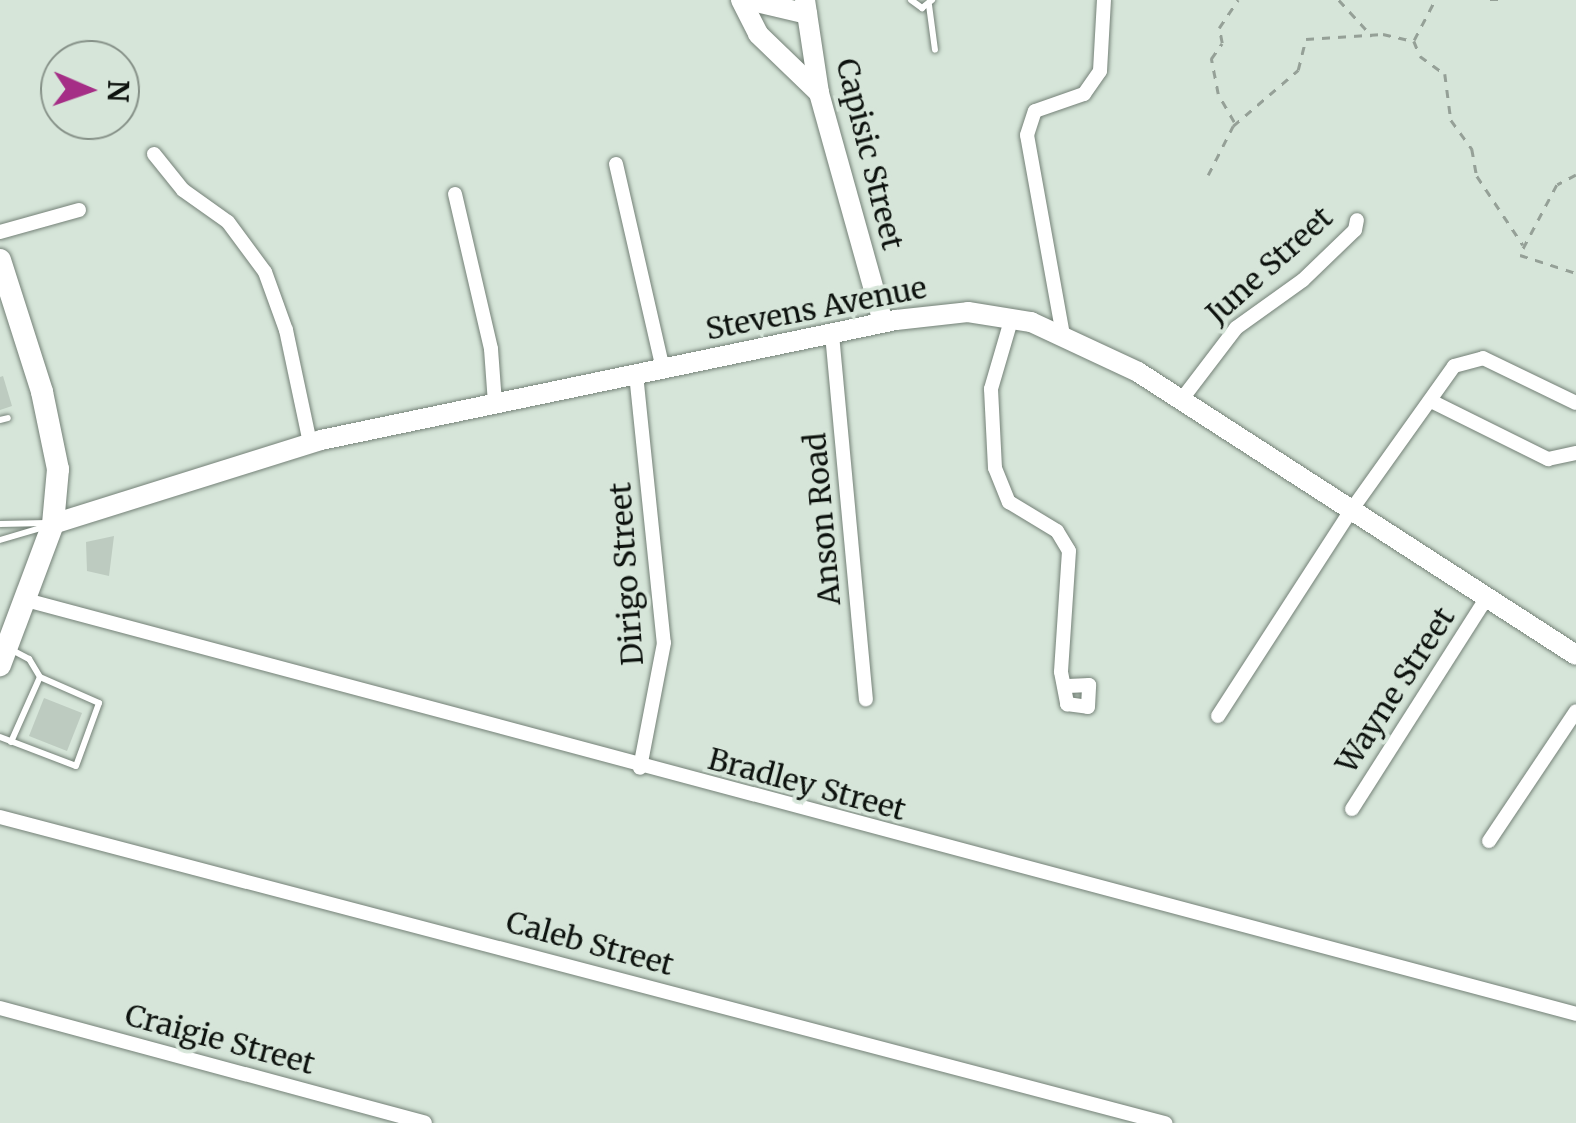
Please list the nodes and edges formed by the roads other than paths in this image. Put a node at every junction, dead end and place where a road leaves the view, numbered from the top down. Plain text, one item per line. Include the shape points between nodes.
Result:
1 (744, 0) edge
2 (911, 0) edge
3 (1104, 0) edge
4 (931, 3) edge
5 (806, 7) edge
6 (935, 50) dead end
7 (819, 94) junction
8 (154, 154) dead end
9 (616, 164) dead end
10 (456, 194) dead end
11 (79, 210) dead end
12 (1357, 220) dead end
13 (0, 232) edge
14 (0, 260) edge
15 (7, 308) edge
16 (1012, 317) junction
17 (883, 322) junction
18 (832, 334) junction
19 (1063, 335) junction
20 (663, 368) junction
21 (636, 374) junction
22 (1182, 400) junction
23 (1430, 401) junction
24 (495, 403) junction
25 (1576, 403) edge
26 (310, 442) junction
27 (1576, 453) edge
28 (1350, 512) junction
29 (0, 524) edge
30 (53, 524) junction
31 (0, 540) edge
32 (26, 600) junction
33 (1485, 600) junction
34 (4, 656) edge
35 (1576, 656) edge
36 (40, 678) junction
37 (1068, 686) dead end
38 (866, 700) dead end
39 (1576, 712) edge
40 (1218, 716) dead end
41 (0, 737) edge
42 (11, 742) junction
43 (640, 768) junction
44 (1352, 809) dead end
45 (0, 817) edge
46 (1489, 842) dead end
47 (0, 1008) edge
48 (1576, 1014) edge
49 (425, 1123) edge
50 (1165, 1123) edge

1 - 5 main road
1 - 7 main road via 758,34
2 - 4 lane via 918,8
3 - 19 street via 1100,71 1084,94 1036,111 1027,136
4 - 6 lane
5 - 7 main road, Capisic Street
7 - 17 main road, Capisic Street
8 - 26 street via 183,190 228,222 265,272 286,330
9 - 20 street
10 - 24 street via 491,349
11 - 13 street
12 - 22 street, June Street via 1355,230 1303,280 1236,328
14 - 15 main road
15 - 30 main road via 57,447
16 - 17 main road, Stevens Avenue via 968,312
16 - 19 main road, Stevens Avenue
16 - 37 street via 991,388 995,468 1009,502 1058,530 1069,551 1060,669
17 - 18 main road, Stevens Avenue
18 - 20 main road, Stevens Avenue
18 - 38 street, Anson Road
19 - 22 main road, Stevens Avenue
20 - 21 main road, Stevens Avenue
21 - 24 main road, Stevens Avenue
21 - 43 street, Dirigo Street via 664,644
22 - 28 main road, Stevens Avenue
23 - 25 street via 1454,366 1478,358
23 - 27 street via 1548,458
23 - 28 street
24 - 26 main road, Stevens Avenue
26 - 30 main road, Stevens Avenue
28 - 33 main road, Stevens Avenue
28 - 40 street
29 - 30 lane via 15,518
30 - 31 lane
30 - 32 main road
32 - 34 main road
32 - 43 street, Bradley Street
33 - 35 main road, Stevens Avenue
33 - 44 street, Wayne Street
34 - 36 lane via 30,660
36 - 42 lane
36 - 42 lane via 99,702 76,766
39 - 46 street
41 - 42 lane
43 - 48 street, Bradley Street
45 - 50 street, Caleb Street
47 - 49 street, Craigie Street

